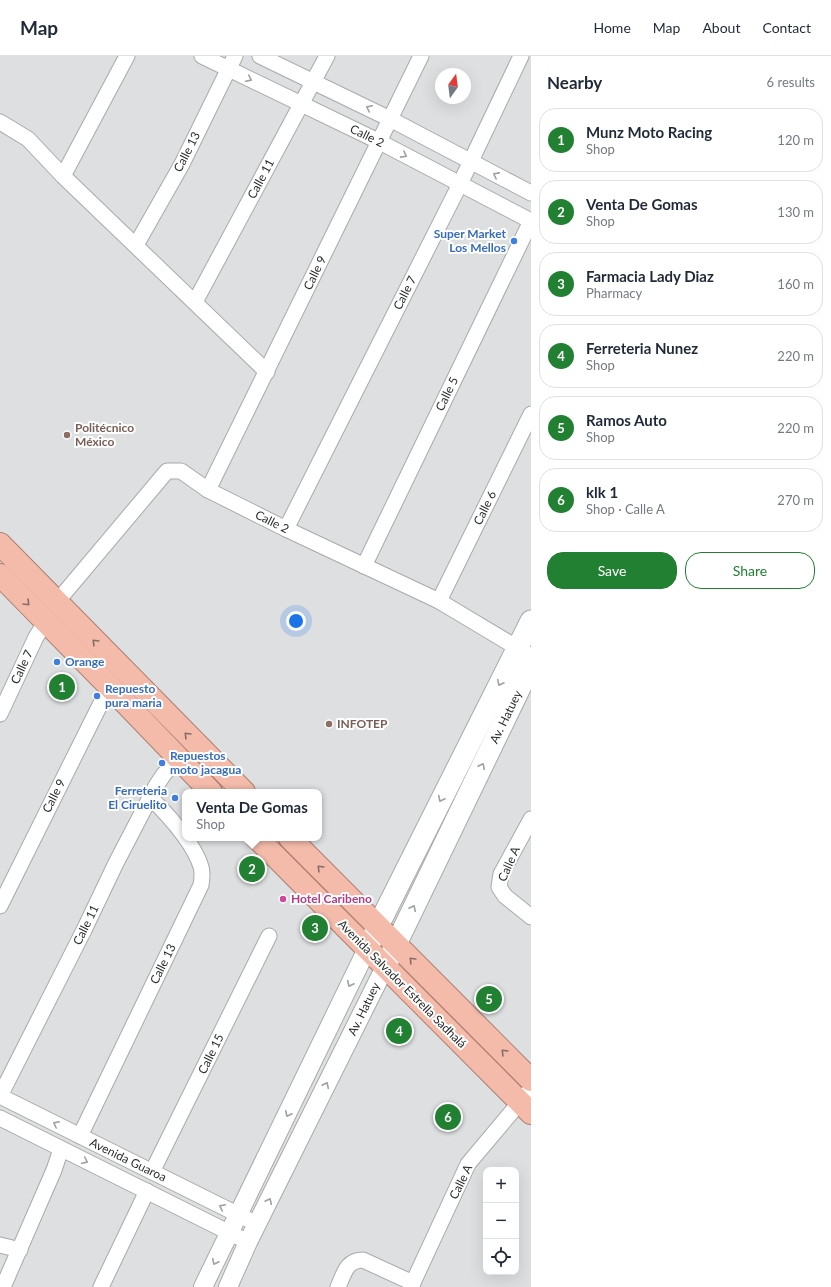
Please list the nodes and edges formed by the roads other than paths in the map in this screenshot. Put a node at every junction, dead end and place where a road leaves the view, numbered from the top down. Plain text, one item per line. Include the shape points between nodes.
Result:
1 (127, 56) edge
2 (202, 56) edge
3 (260, 56) edge
4 (327, 56) edge
5 (421, 56) edge
6 (521, 56) edge
7 (231, 63) edge
8 (314, 81) junction
9 (301, 104) junction
10 (390, 119) junction
11 (0, 122) edge
12 (378, 141) junction
13 (471, 161) junction
14 (63, 176) junction
15 (460, 184) junction
16 (531, 193) edge
17 (531, 221) edge
18 (136, 245) junction
19 (195, 302) junction
20 (267, 372) junction
21 (531, 414) edge
22 (208, 490) junction
23 (286, 529) junction
24 (0, 544) edge
25 (364, 566) junction
26 (0, 575) edge
27 (439, 601) junction
28 (56, 602) junction
29 (531, 620) edge
30 (46, 621) junction
31 (524, 652) edge
32 (531, 666) edge
33 (111, 688) junction
34 (0, 714) edge
35 (178, 759) junction
36 (208, 789) edge
37 (241, 789) edge
38 (151, 798) junction
39 (531, 819) edge
40 (182, 836) edge
41 (185, 841) edge
42 (260, 841) edge
43 (293, 841) edge
44 (0, 906) edge
45 (531, 917) edge
46 (378, 926) junction
47 (269, 936) dead end
48 (396, 943) junction
49 (368, 949) junction
50 (385, 967) junction
51 (531, 1080) edge
52 (0, 1096) edge
53 (527, 1102) edge
54 (0, 1118) edge
55 (80, 1136) junction
56 (61, 1149) junction
57 (152, 1172) junction
58 (147, 1192) junction
59 (238, 1215) junction
60 (258, 1224) junction
61 (230, 1233) junction
62 (248, 1242) junction
63 (0, 1245) edge
64 (20, 1250) junction
65 (412, 1285) edge
66 (3, 1287) edge
67 (101, 1287) edge
68 (203, 1287) edge
69 (228, 1287) edge
70 (338, 1287) edge

1 - 14 street
2 - 7 street, Calle 2
3 - 8 street
4 - 8 street, Calle 11
5 - 10 street, Calle 9
6 - 13 street, Calle 7
7 -> 9 street, Calle 2
7 - 18 street, Calle 13 via 182,164
8 - 9 street, Calle 11
10 -> 8 street
9 - 12 street, Calle 2
9 - 19 street, Calle 11
10 - 12 street, Calle 9
10 - 13 street
11 - 14 street via 28,139
12 -> 15 street, Calle 2
12 - 20 street, Calle 9
13 - 15 street, Calle 7
16 -> 13 street
14 - 18 street
15 - 17 street, Calle 2
15 - 23 street, Calle 7
17 - 25 street, Calle 5
18 - 19 street
19 - 20 street
20 - 22 street, Calle 9
21 - 27 street, Calle 6
22 - 23 street, Calle 2
22 - 28 street, Calle 2 via 181,471 167,471
23 - 25 street, Calle 2
24 - 28 highway
25 - 27 street, Calle 2
26 -> 30 highway
27 - 31 street, Calle 2
37 -> 28 highway
29 - 31 main road, Av. Hatuey
30 - 33 highway
30 - 34 street, Calle 7
31 -> 46 main road, Av. Hatuey
48 -> 32 main road, Av. Hatuey
33 - 35 highway
33 - 44 street, Calle 9
35 - 36 highway
35 - 38 street, Calle 11 via 164,774
38 - 40 street, Calle 13
38 - 52 street, Calle 11
39 - 45 street, Calle A via 501,874 499,887 505,896
41 - 55 street, Calle 13 via 198,860 202,872 201,885
42 - 49 highway, Avenida Salvador Estrella Sadhalá
46 -> 43 highway, Avenida Salvador Estrella Sadhalá
46 - 48 highway, Avenida Salvador Estrella Sadhalá
46 - 49 main road, Av. Hatuey
47 - 57 street, Calle 15
48 - 50 main road, Av. Hatuey
51 -> 48 highway, Avenida Salvador Estrella Sadhalá
49 - 50 highway, Avenida Salvador Estrella Sadhalá
49 -> 59 street, Av. Hatuey
50 - 53 highway, Avenida Salvador Estrella Sadhalá
60 -> 50 street, Av. Hatuey
55 -> 52 street, Avenida Guaroa
53 - 65 street, Calle A via 468,1164
54 - 56 street, Avenida Guaroa
55 - 57 street, Avenida Guaroa
56 -> 58 street, Avenida Guaroa
56 - 64 street
59 -> 57 street, Avenida Guaroa
58 - 61 street, Avenida Guaroa
58 - 67 street
59 - 60 street, Avenida Guaroa
59 - 61 street, Av. Hatuey
60 - 62 street, Av. Hatuey
61 - 62 street, Avenida Guaroa
61 -> 68 street, Av. Hatuey
62 - 69 street, Av. Hatuey
63 - 64 street
64 - 66 street
65 - 70 street via 363,1260 356,1260 347,1267

